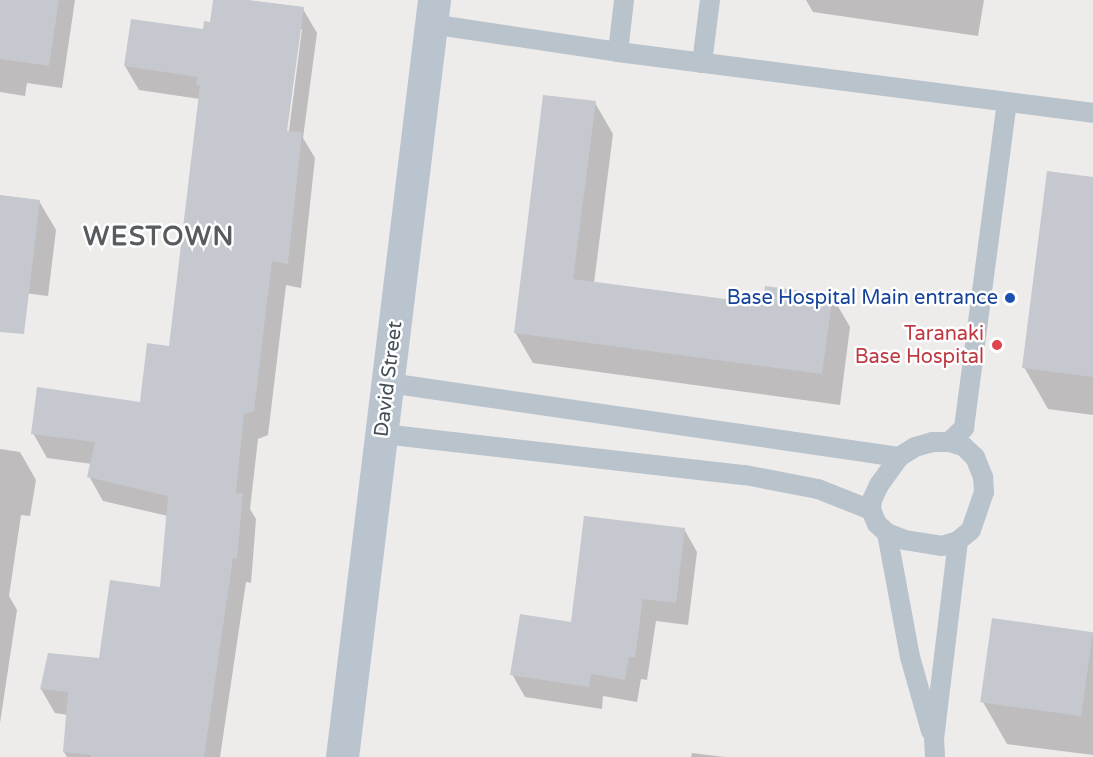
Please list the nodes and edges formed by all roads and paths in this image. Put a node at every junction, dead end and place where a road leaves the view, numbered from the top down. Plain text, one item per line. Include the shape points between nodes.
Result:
1 (624, 0) edge
2 (711, 0) edge
3 (432, 12) edge
4 (618, 52) junction
5 (702, 63) junction
6 (1007, 102) junction
7 (1093, 113) edge
8 (389, 383) junction
9 (383, 434) junction
10 (949, 442) junction
11 (899, 457) junction
12 (871, 510) junction
13 (887, 533) junction
14 (958, 541) junction
15 (934, 748) edge
16 (342, 757) edge

1 - 4 lane
2 - 5 lane
3 - 4 lane
3 - 8 street, David Street
4 - 5 lane
5 - 6 lane
6 - 7 lane
6 - 10 lane via 964,428
8 - 9 street, David Street
8 - 11 lane
9 - 12 lane via 745,476 818,489
9 - 16 street, David Street
10 - 11 lane via 915,447
10 - 14 lane via 963,446 975,457 983,477 980,511 971,530
11 - 12 lane via 879,485
12 - 13 lane via 877,524
13 - 14 lane via 922,544 942,546
13 - 15 lane via 910,657
14 - 15 lane

